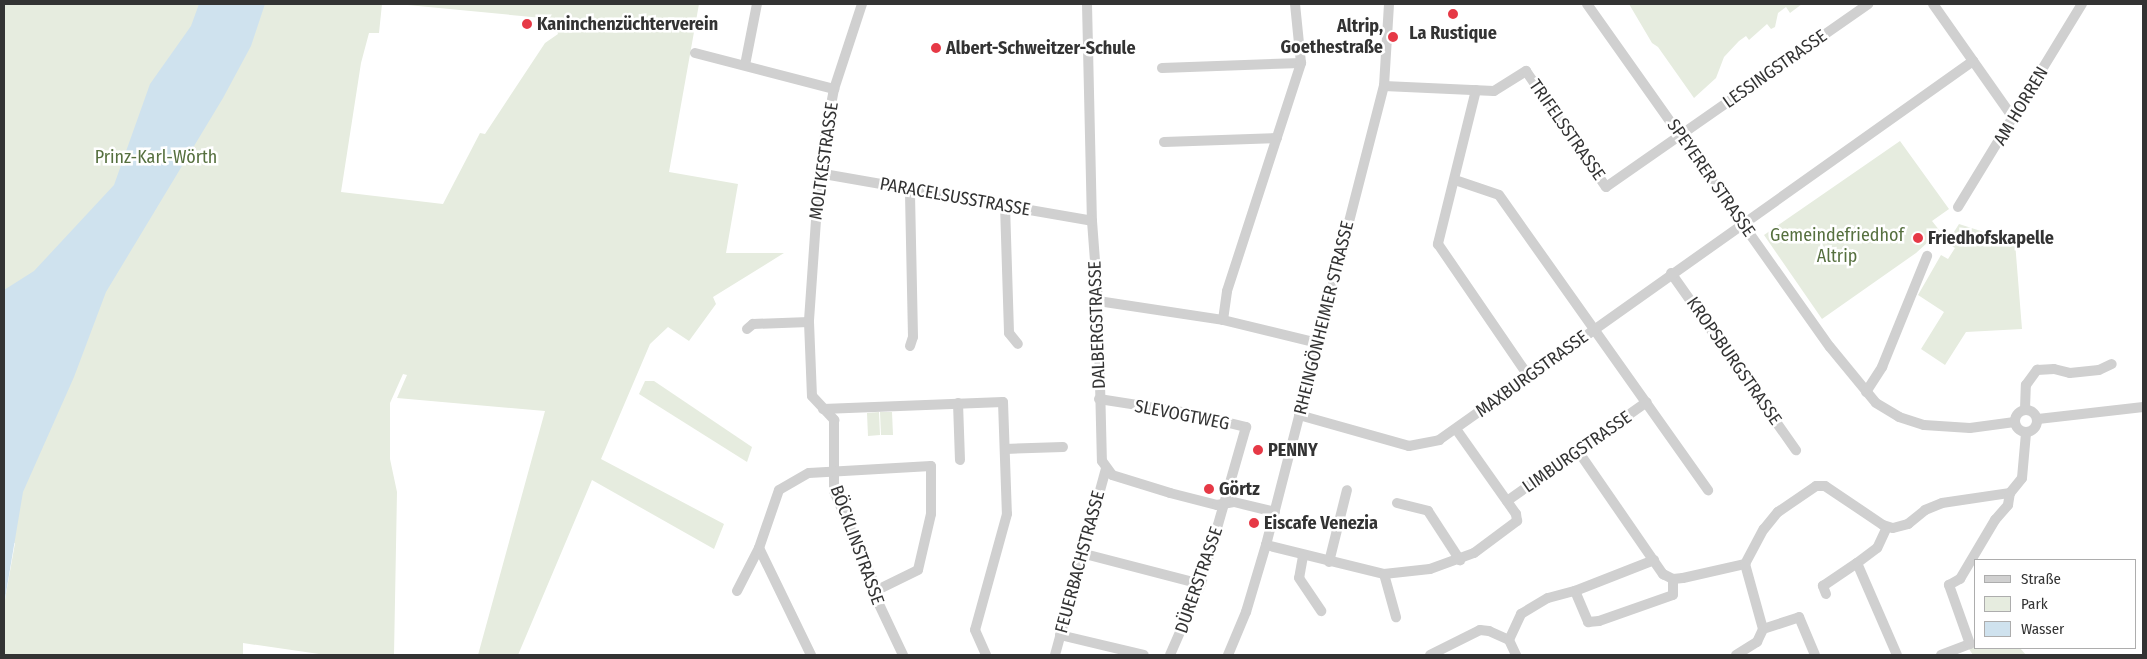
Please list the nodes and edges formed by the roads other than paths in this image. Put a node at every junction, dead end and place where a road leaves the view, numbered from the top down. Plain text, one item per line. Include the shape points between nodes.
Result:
1 (757, 4) edge
2 (862, 4) edge
3 (1087, 4) edge
4 (1295, 4) edge
5 (1389, 4) edge
6 (1587, 4) edge
7 (1868, 4) edge
8 (1933, 4) edge
9 (2079, 5) edge
10 (695, 52) dead end
11 (1973, 61) junction
12 (1301, 62) junction
13 (745, 65) junction
14 (1162, 68) dead end
15 (1384, 86) junction
16 (834, 90) junction
17 (1476, 90) junction
18 (2013, 118) junction
19 (1681, 134) junction
20 (1277, 138) junction
21 (1164, 142) dead end
22 (818, 173) junction
23 (1455, 180) junction
24 (910, 190) junction
25 (1006, 204) junction
26 (1958, 208) dead end
27 (1092, 221) junction
28 (1743, 224) junction
29 (1927, 256) dead end
30 (1671, 273) junction
31 (1098, 301) junction
32 (1223, 320) junction
33 (809, 322) junction
34 (746, 329) dead end
35 (1596, 329) junction
36 (1318, 343) junction
37 (1018, 344) dead end
38 (910, 346) dead end
39 (2112, 364) dead end
40 (1529, 377) junction
41 (1866, 392) junction
42 (1100, 399) junction
43 (1647, 402) junction
44 (958, 403) junction
45 (2143, 407) edge
46 (823, 409) junction
47 (2025, 410) junction
48 (1299, 415) junction
49 (2038, 420) junction
50 (2015, 422) junction
51 (1456, 430) junction
52 (2026, 432) junction
53 (1063, 447) dead end
54 (1005, 449) junction
55 (1796, 450) dead end
56 (1578, 451) junction
57 (960, 460) dead end
58 (1106, 468) junction
59 (835, 471) junction
60 (1347, 490) dead end
61 (1708, 490) dead end
62 (2010, 493) junction
63 (1506, 501) junction
64 (1397, 502) dead end
65 (1225, 503) junction
66 (1275, 512) junction
67 (1887, 527) junction
68 (1266, 545) junction
69 (759, 548) junction
70 (1081, 553) junction
71 (1303, 556) junction
72 (1460, 560) junction
73 (1654, 560) junction
74 (1329, 562) junction
75 (1857, 563) junction
76 (1745, 564) junction
77 (1384, 574) junction
78 (1674, 579) junction
79 (1201, 584) junction
80 (877, 590) junction
81 (736, 591) dead end
82 (1575, 591) junction
83 (1826, 594) dead end
84 (1322, 611) dead end
85 (1396, 616) dead end
86 (1763, 629) junction
87 (1060, 635) junction
88 (1509, 640) junction
89 (811, 655) edge
90 (903, 655) edge
91 (986, 655) edge
92 (1055, 655) edge
93 (1144, 655) edge
94 (1170, 655) edge
95 (1228, 655) edge
96 (1430, 655) edge
97 (1516, 655) edge
98 (1736, 655) edge
99 (1814, 655) edge
100 (1897, 655) edge
101 (1942, 655) edge

1 - 13 street
2 - 16 street, MOLTKESTRASSE
3 - 27 street, DALBERGSTRASSE
4 - 12 street
5 - 15 street, RHEINGÖNHEIMER STRASSE
6 - 19 street, SPEYERER STRASSE
7 - 19 street, LESSINGSTRASSE
8 - 11 street
9 - 18 street, AM HORREN
10 - 13 street
11 - 18 street
11 - 28 street, MAXBURGSTRASSE
12 - 14 street
12 - 20 street
13 - 16 street
15 - 17 street, TRIFELSSTRASSE
15 - 36 street, RHEINGÖNHEIMER STRASSE
16 - 22 street, MOLTKESTRASSE
17 - 19 street, TRIFELSSTRASSE via 1494,91 1526,71 1606,187
17 - 23 street
18 - 26 street, AM HORREN
19 - 28 street, SPEYERER STRASSE
20 - 21 street
20 - 32 street via 1227,291
22 - 24 street, PARACELSUSSTRASSE
22 - 33 street, MOLTKESTRASSE
23 - 35 street via 1499,195
23 - 40 street via 1438,244
24 - 25 street, PARACELSUSSTRASSE
24 - 38 street via 914,337
25 - 27 street, PARACELSUSSTRASSE
25 - 37 street via 1009,333
27 - 31 street, DALBERGSTRASSE
28 - 30 street, MAXBURGSTRASSE
28 - 41 street, SPEYERER STRASSE
29 - 41 street via 1882,367
30 - 35 street, MAXBURGSTRASSE
30 - 55 street, KROPSBURGSTRASSE
31 - 32 street
31 - 42 street, DALBERGSTRASSE
32 - 36 street
33 - 34 street via 753,324
33 - 46 street, BÖCKLINSTRASSE via 812,396
35 - 40 street, MAXBURGSTRASSE
35 - 43 street
36 - 48 street, RHEINGÖNHEIMER STRASSE
39 - 47 street via 2099,370 2070,373 2054,369 2037,370 2026,385
40 - 51 street, MAXBURGSTRASSE
41 - 50 street, SPEYERER STRASSE via 1899,417 1924,425 1950,428
42 - 58 street, DALBERGSTRASSE via 1101,449
42 - 65 street, SLEVOGTWEG via 1188,413 1246,427
43 - 56 street, LIMBURGSTRASSE
43 - 61 street
44 - 46 street
44 - 54 street via 1003,402
44 - 57 street
45 - 49 street
46 - 59 street, BÖCKLINSTRASSE via 834,420
47 - 49 street via 2032,411
47 - 50 street via 2016,415
48 - 51 street, MAXBURGSTRASSE via 1410,446 1430,443
48 - 66 street, RHEINGÖNHEIMER STRASSE
49 - 52 street via 2034,430
50 - 52 street via 2020,431
51 - 63 street
52 - 62 street via 2022,478
53 - 54 street
54 - 91 street via 1008,514 975,630
56 - 63 street, LIMBURGSTRASSE
56 - 73 street
58 - 65 street via 1112,475 1170,493 1217,505
58 - 70 street, FEUERBACHSTRASSE
59 - 69 street via 809,472 779,490
59 - 80 street, BÖCKLINSTRASSE via 834,490
59 - 80 street via 931,466 931,514 918,570
60 - 74 street
62 - 67 street via 1942,503 1900,527
62 - 101 street via 2008,505 1995,520 1960,579 1949,585 1970,644
63 - 72 street via 1516,514 1515,524
64 - 72 street via 1428,511
65 - 66 street via 1234,502
65 - 79 street, DÜRERSTRASSE
66 - 68 street, RHEINGÖNHEIMER STRASSE
67 - 75 street via 1877,548
67 - 76 street via 1838,493 1825,486 1816,486 1770,519
68 - 71 street
68 - 95 street, RHEINGÖNHEIMER STRASSE via 1246,612
69 - 81 street
69 - 89 street
70 - 79 street
70 - 87 street, FEUERBACHSTRASSE
71 - 74 street
71 - 84 street via 1300,578
72 - 77 street via 1423,571
73 - 78 street via 1663,574
73 - 82 street
74 - 77 street
75 - 83 street via 1823,586
75 - 100 street
76 - 78 street
76 - 86 street
77 - 85 street
78 - 82 street via 1673,595 1599,621 1588,622
79 - 94 street, DÜRERSTRASSE
80 - 90 street, BÖCKLINSTRASSE via 877,600
82 - 88 street via 1548,598 1521,614
86 - 98 street via 1757,642
86 - 99 street via 1800,617
87 - 92 street, FEUERBACHSTRASSE
87 - 93 street
88 - 96 street via 1480,630
88 - 97 street

